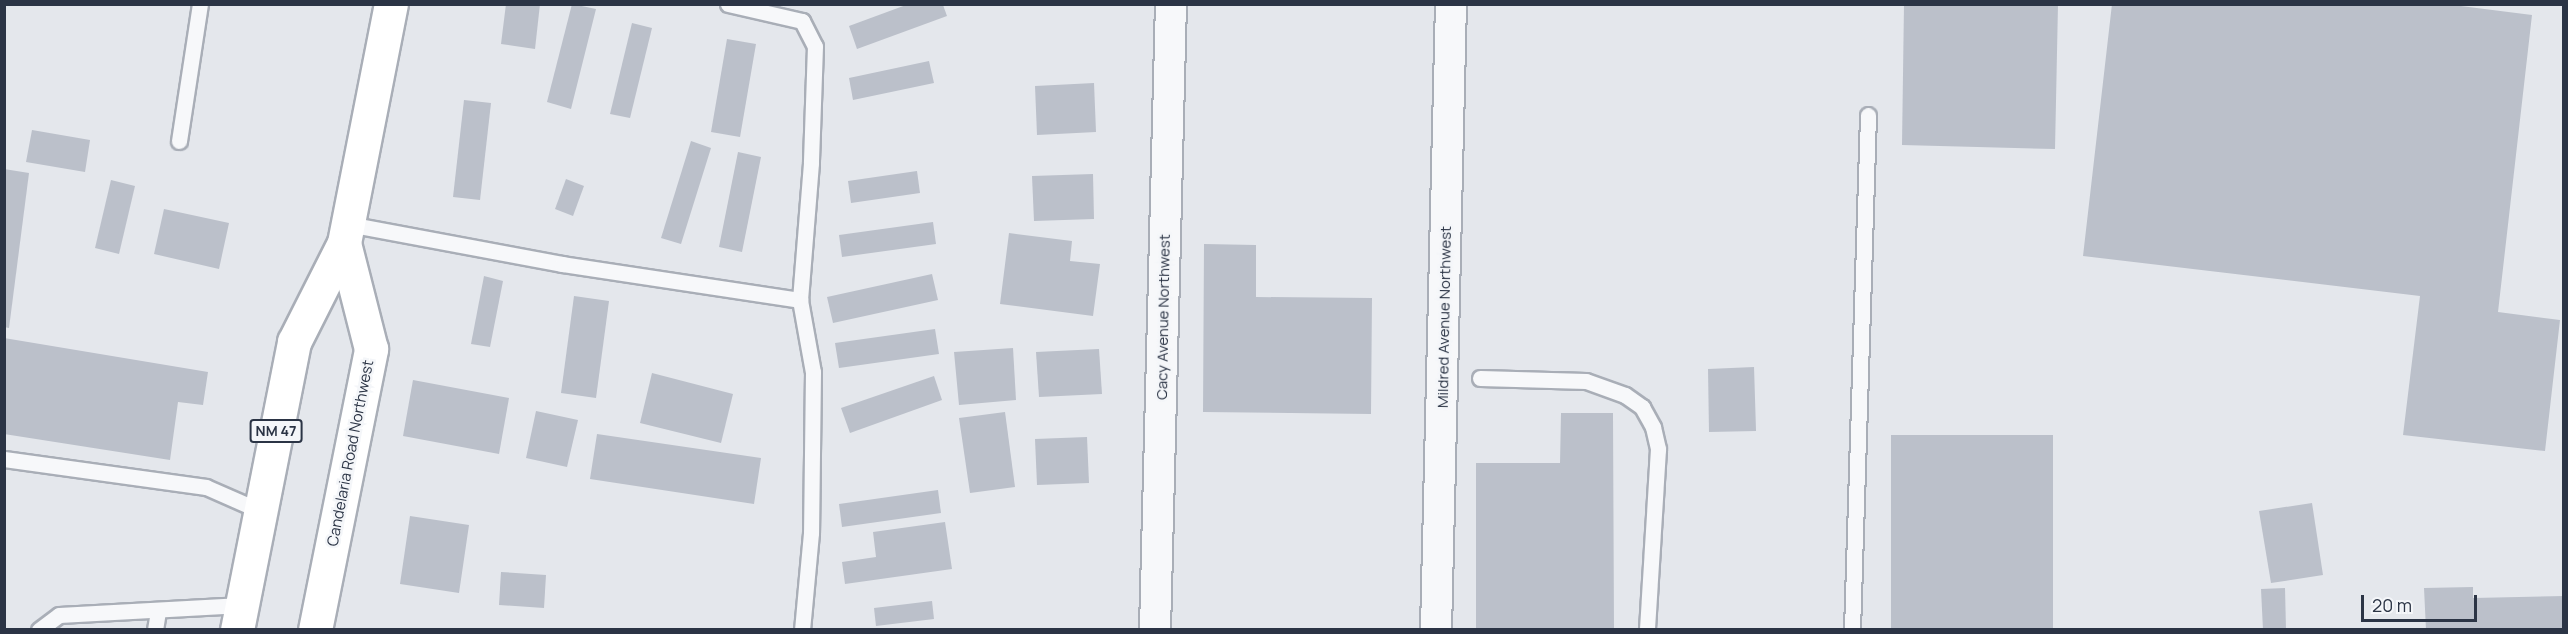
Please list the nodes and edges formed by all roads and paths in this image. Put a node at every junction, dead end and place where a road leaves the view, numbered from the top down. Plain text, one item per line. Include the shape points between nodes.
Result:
1 (200, 4) edge
2 (391, 4) edge
3 (728, 4) edge
4 (1171, 4) edge
5 (1452, 4) edge
6 (1868, 115) dead end
7 (179, 141) dead end
8 (346, 233) junction
9 (800, 300) junction
10 (1480, 378) dead end
11 (4, 459) edge
12 (261, 511) junction
13 (158, 610) junction
14 (240, 617) edge
15 (39, 630) edge
16 (154, 630) edge
17 (315, 630) edge
18 (802, 630) edge
19 (1155, 630) edge
20 (1436, 630) edge
21 (1647, 630) edge
22 (1852, 630) edge

1 - 7 lane
2 - 8 main road, Candelaria Road Northwest / NM 47
3 - 9 lane via 802,21 815,46
4 - 19 street, Cacy Avenue Northwest
5 - 20 street, Mildred Avenue Northwest
6 - 22 lane
8 - 9 lane
8 - 12 main road, Candelaria Road Northwest / NM 47 via 294,342
8 - 17 main road, Candelaria Road Northwest / NM 47 via 371,349
9 - 18 lane via 813,372 811,532
10 - 21 lane via 1586,381 1625,395 1642,407 1653,427 1658,449
11 - 12 lane via 206,488
12 - 14 main road, Candelaria Road Northwest / NM 47
13 - 14 lane
13 - 15 lane via 59,615
13 - 16 lane

